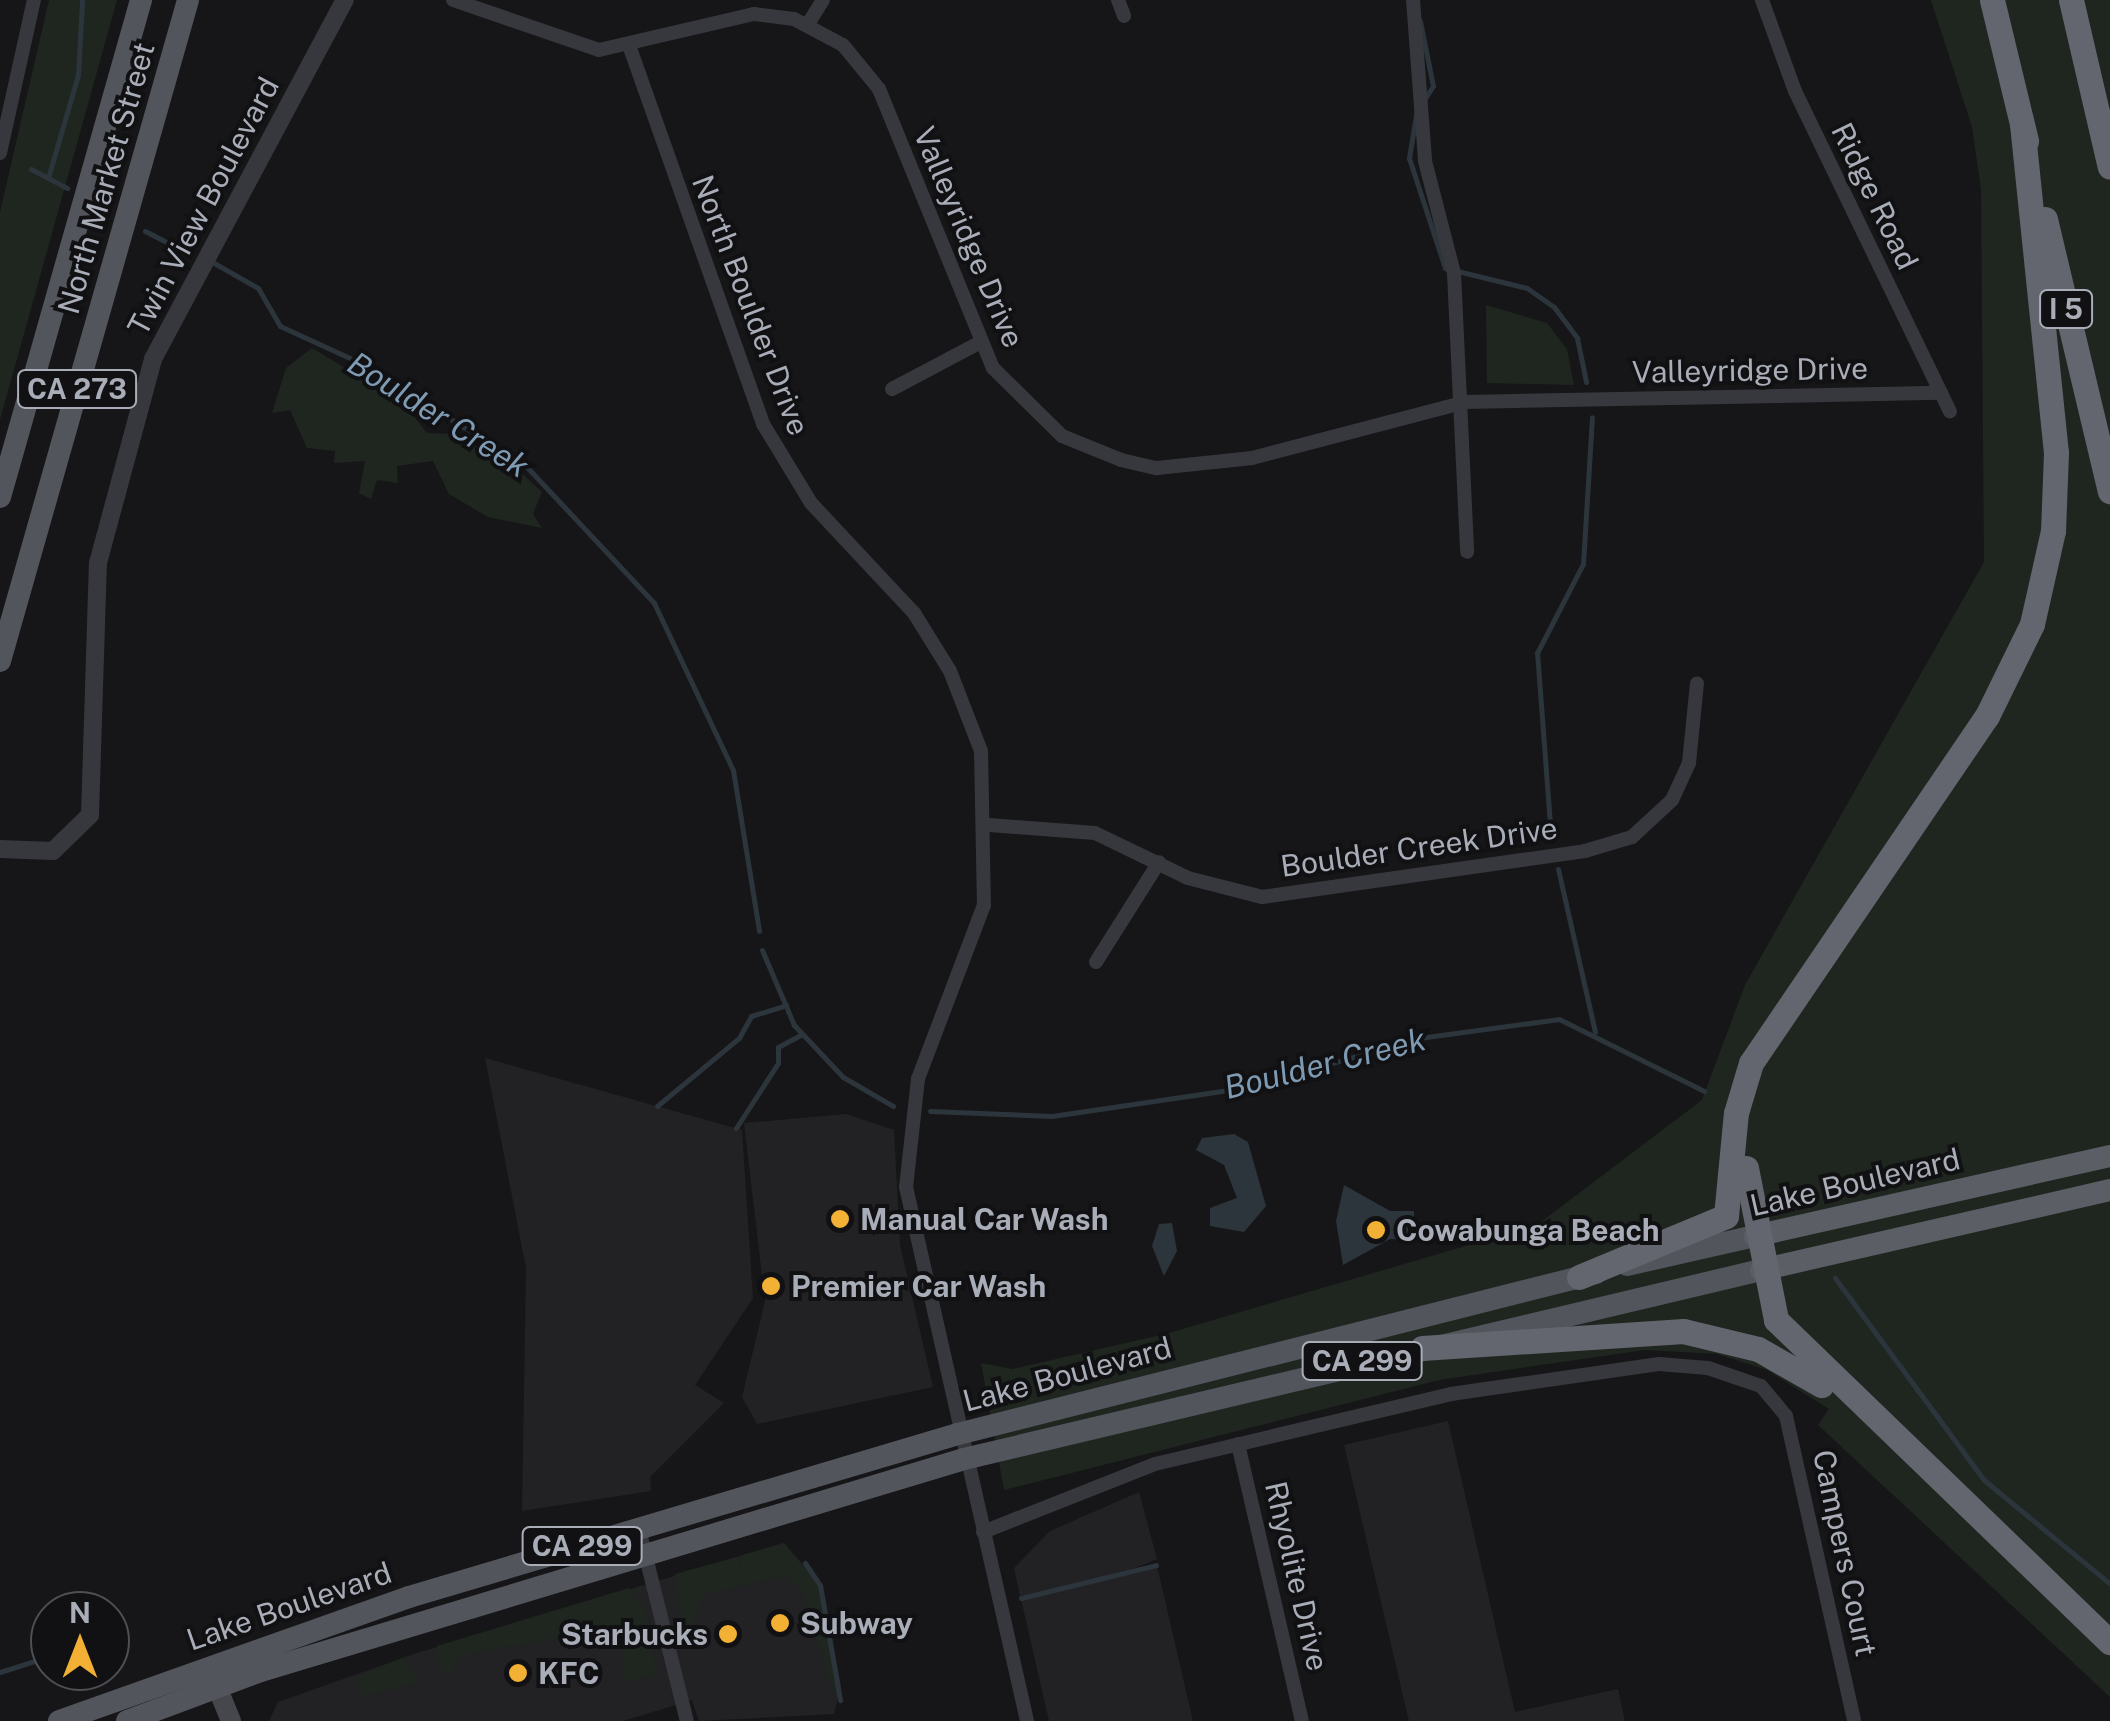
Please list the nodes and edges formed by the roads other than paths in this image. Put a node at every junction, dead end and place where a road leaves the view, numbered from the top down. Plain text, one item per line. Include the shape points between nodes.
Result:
1 (34, 0) edge
2 (140, 0) edge
3 (188, 0) edge
4 (345, 0) edge
5 (453, 0) edge
6 (823, 0) edge
7 (1118, 0) edge
8 (1413, 0) edge
9 (1762, 0) edge
10 (1992, 0) edge
11 (2070, 0) edge
12 (1124, 16) dead end
13 (808, 24) junction
14 (630, 48) junction
15 (2090, 79) junction
16 (6, 102) edge
17 (2022, 126) junction
18 (2110, 132) edge
19 (0, 153) edge
20 (2110, 168) edge
21 (979, 343) junction
22 (892, 389) dead end
23 (1941, 393) junction
24 (1465, 402) junction
25 (1950, 411) dead end
26 (2110, 492) edge
27 (0, 497) edge
28 (1467, 552) dead end
29 (0, 661) edge
30 (1697, 683) dead end
31 (989, 826) junction
32 (0, 849) edge
33 (1159, 862) junction
34 (1096, 962) dead end
35 (1742, 1087) junction
36 (2110, 1156) edge
37 (2110, 1190) edge
38 (1755, 1236) junction
39 (1761, 1270) junction
40 (1579, 1276) junction
41 (1422, 1348) junction
42 (1874, 1424) junction
43 (958, 1434) junction
44 (1238, 1444) junction
45 (964, 1460) junction
46 (638, 1529) junction
47 (983, 1532) junction
48 (644, 1553) junction
49 (2110, 1642) edge
50 (208, 1664) junction
51 (216, 1687) junction
52 (59, 1721) edge
53 (127, 1721) edge
54 (232, 1721) edge
55 (688, 1721) edge
56 (1027, 1721) edge
57 (1302, 1721) edge
58 (1854, 1721) edge

1 - 16 street
2 - 27 main road, North Market Street / CA 273
3 - 29 main road, North Market Street / CA 273
4 - 32 street, Twin View Boulevard via 150,370 98,562 90,815 53,850
5 - 14 street, Valleyridge Drive via 571,46
6 - 13 street
7 - 12 street
8 - 24 street via 1424,52 1422,141 1453,260
9 - 23 street, Ridge Road via 1794,91
10 - 17 highway, I 5
11 - 15 highway
13 - 14 street, Valleyridge Drive via 735,16
13 - 21 street, Valleyridge Drive via 852,52 879,89
14 - 31 street, North Boulder Drive via 763,424 811,503 894,586 950,671 981,751
15 - 18 highway
15 - 20 highway
16 - 19 street
17 - 26 highway, I 5
17 - 35 highway via 2056,454 2040,599 1987,716 1769,1032
21 - 22 street
21 - 24 street, Valleyridge Drive via 1014,393 1062,436 1157,468 1252,458
23 - 24 street, Valleyridge Drive
23 - 25 street, Ridge Road
24 - 28 street
30 - 33 street, Boulder Creek Drive via 1678,789 1651,824 1606,846 1262,898
31 - 33 street, Boulder Creek Drive via 1095,832
31 - 43 street, North Boulder Drive via 980,921 918,1079 908,1130 912,1227
33 - 34 street
35 - 38 highway
35 - 40 highway via 1731,1204 1716,1228
36 - 38 highway, Lake Boulevard / CA 299
37 - 39 highway, Lake Boulevard / CA 299
38 - 39 highway
38 - 40 main road, Lake Boulevard / CA 299
39 - 41 main road, Lake Boulevard / CA 299
39 - 42 highway via 1776,1320
40 - 43 main road, Lake Boulevard / CA 299
41 - 42 highway via 1706,1334 1788,1362
41 - 45 main road, Lake Boulevard / CA 299
42 - 49 highway
43 - 45 street, North Boulder Drive
43 - 46 main road, Lake Boulevard / CA 299
44 - 47 street via 1138,1470
44 - 57 street, Rhyolite Drive
44 - 58 street, Campers Court via 1450,1394 1671,1363 1740,1377 1776,1399
45 - 47 street, North Boulder Drive
45 - 48 main road, Lake Boulevard / CA 299
46 - 48 street
46 - 50 main road, Lake Boulevard / CA 299
47 - 56 street, North Boulder Drive
48 - 51 main road, Lake Boulevard / CA 299
48 - 55 street
50 - 51 main road
50 - 52 main road, Lake Boulevard / CA 299
51 - 53 main road, Lake Boulevard / CA 299
51 - 54 main road

